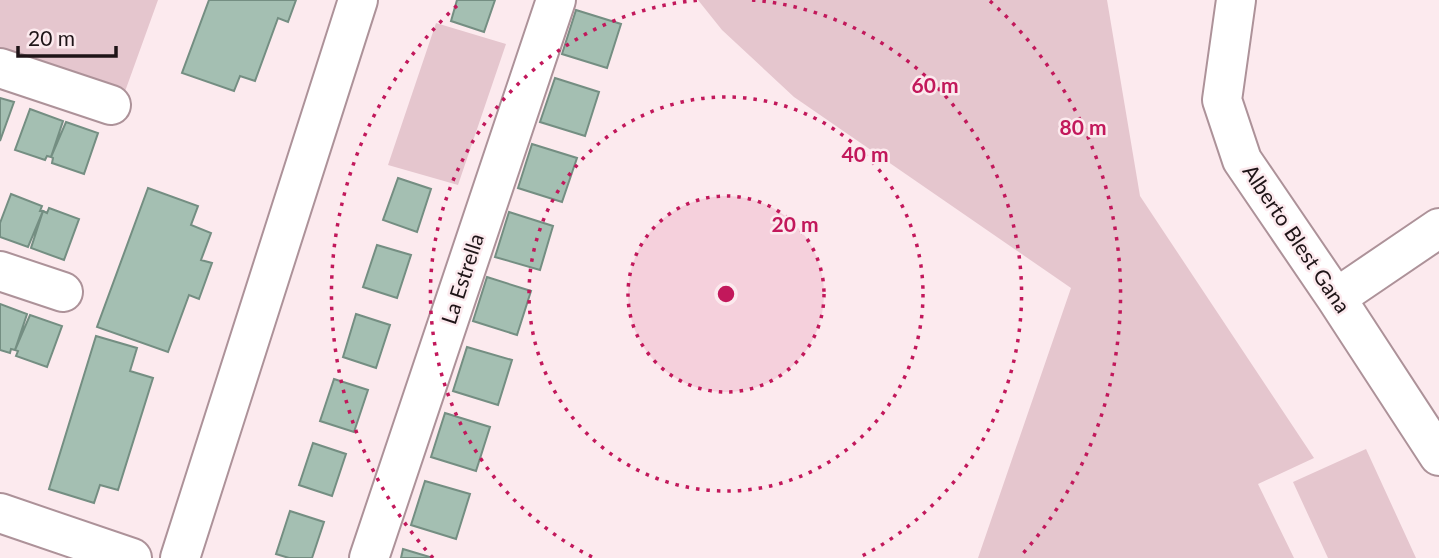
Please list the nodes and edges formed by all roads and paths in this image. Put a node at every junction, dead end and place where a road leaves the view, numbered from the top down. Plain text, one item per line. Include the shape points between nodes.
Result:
1 (358, 0) edge
2 (556, 0) edge
3 (1236, 0) edge
4 (0, 68) edge
5 (111, 104) dead end
6 (1439, 228) edge
7 (0, 271) edge
8 (62, 292) dead end
9 (1336, 298) junction
10 (1439, 456) edge
11 (0, 513) edge
12 (132, 558) edge
13 (180, 558) edge
14 (369, 558) edge

1 - 13 street
2 - 14 street, La Estrella
3 - 9 street, Alberto Blest Gana via 1222,100 1242,160
4 - 5 street
6 - 9 street
7 - 8 street
9 - 10 street, Alberto Blest Gana
11 - 12 street

